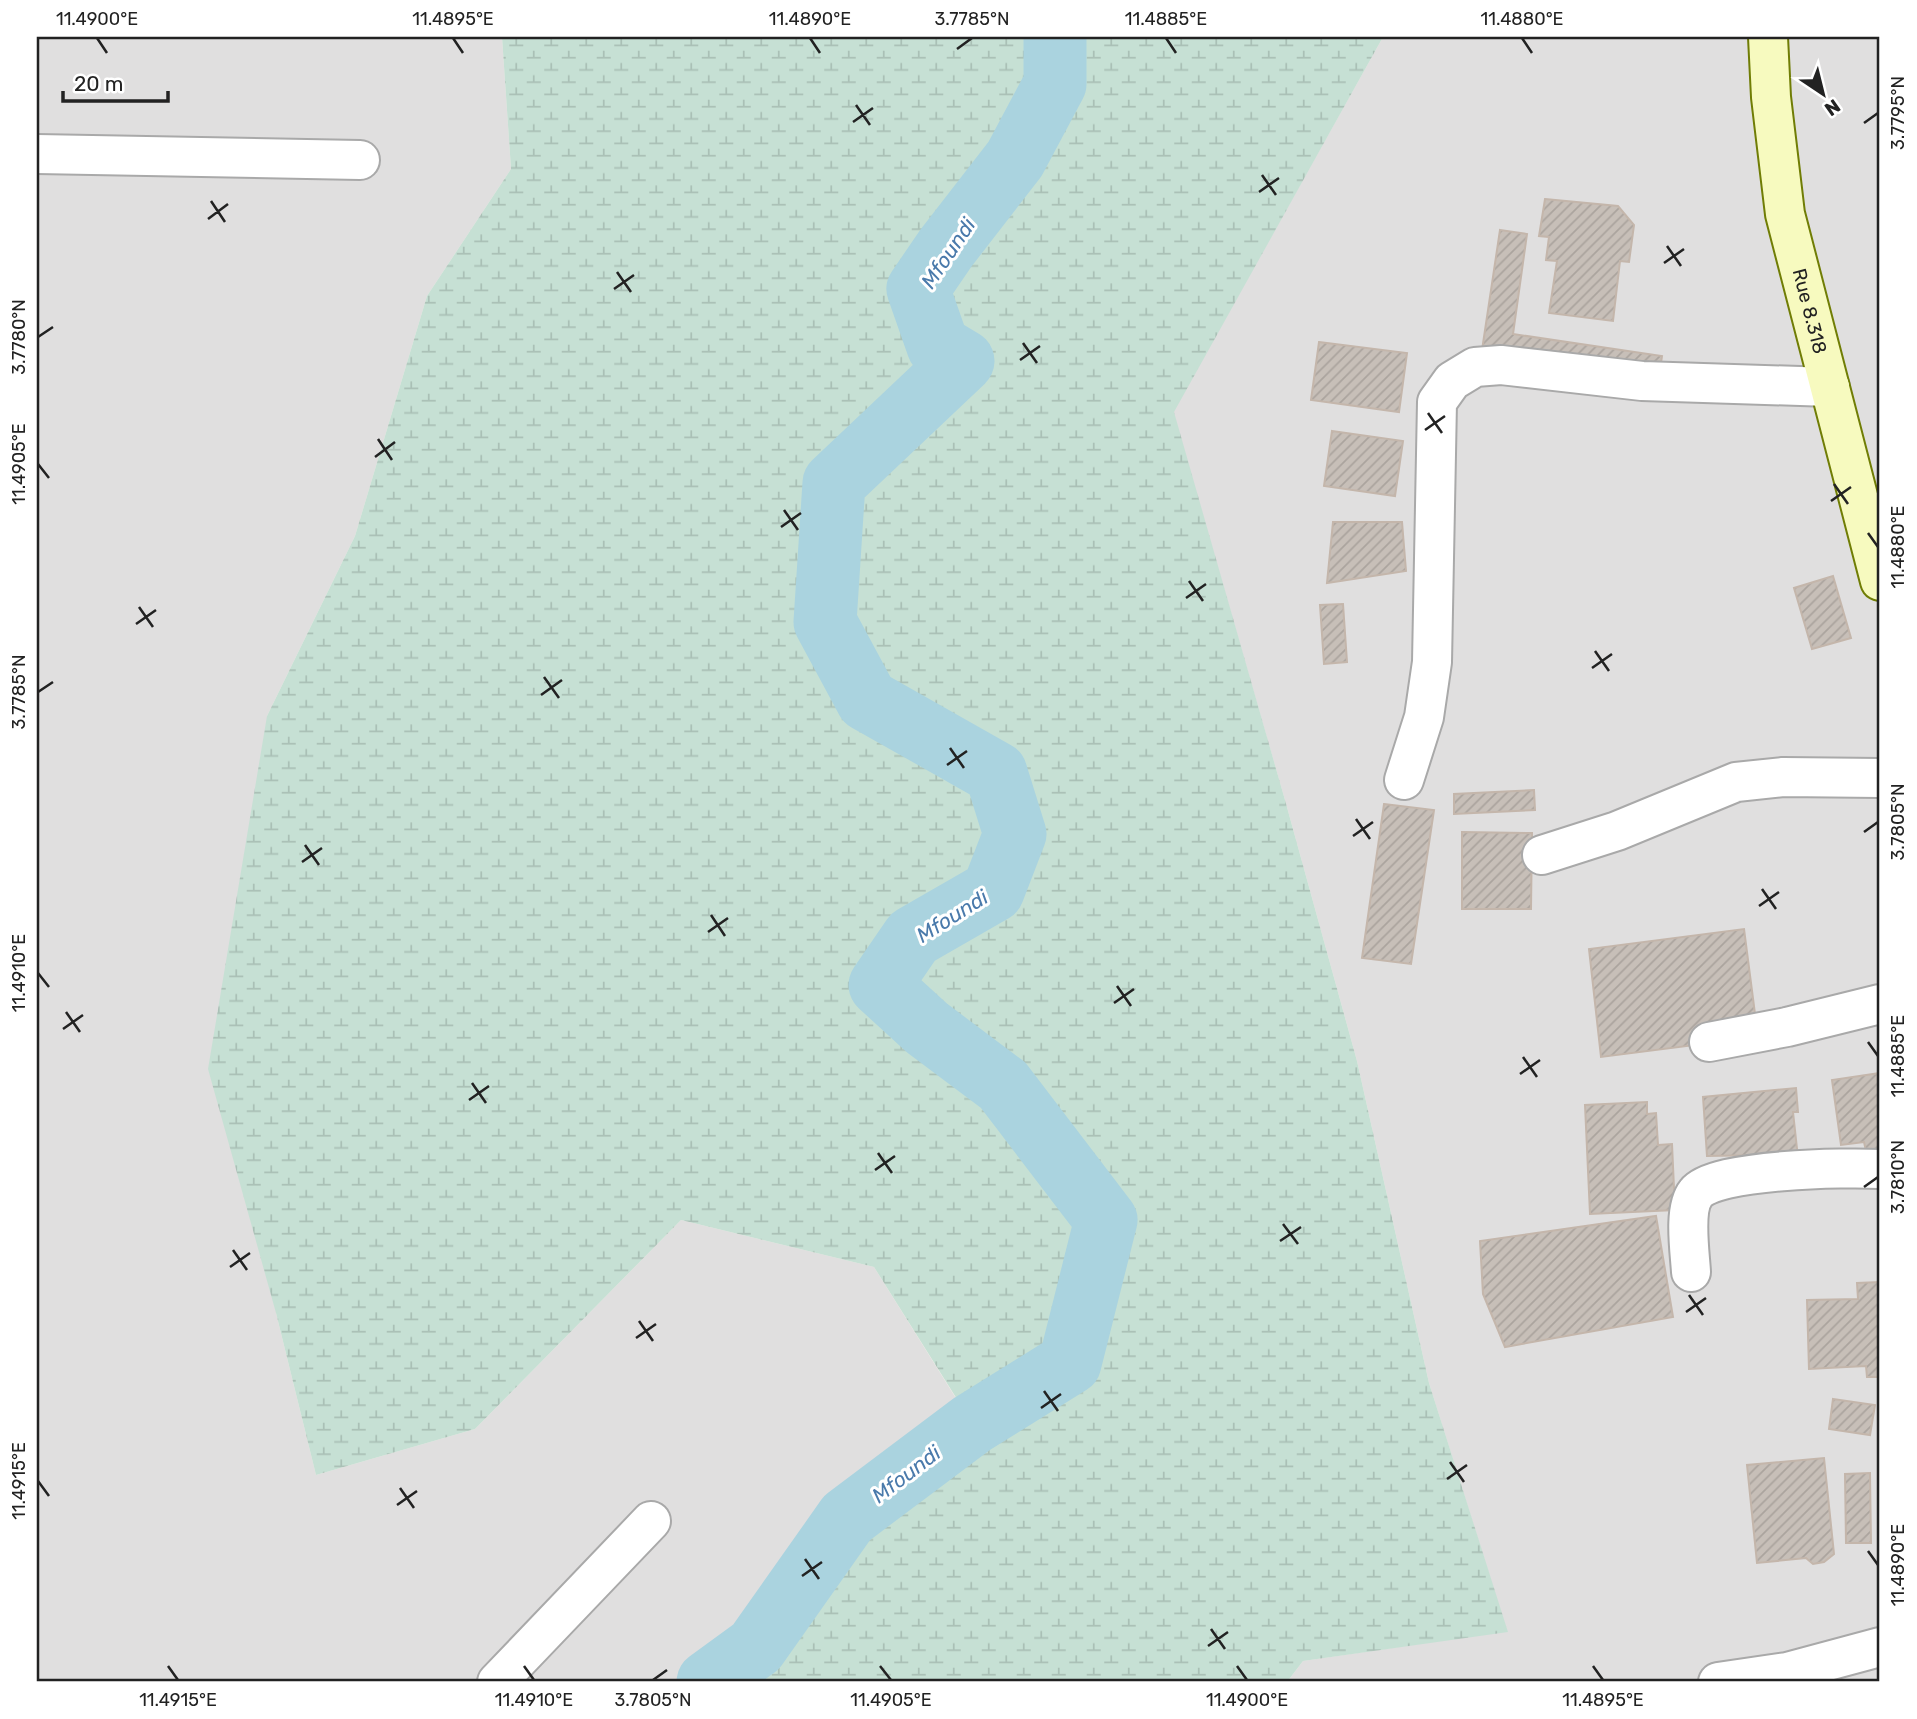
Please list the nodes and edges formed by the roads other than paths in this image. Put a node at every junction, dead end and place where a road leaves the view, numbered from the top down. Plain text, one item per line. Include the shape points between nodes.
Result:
1 (1768, 37) edge
2 (37, 154) edge
3 (360, 160) dead end
4 (1830, 387) junction
5 (1880, 581) edge
6 (1880, 778) edge
7 (1404, 780) dead end
8 (1542, 855) dead end
9 (1880, 1004) edge
10 (1709, 1042) dead end
11 (1880, 1169) edge
12 (1691, 1272) dead end
13 (651, 1521) dead end
14 (1880, 1647) edge
15 (497, 1682) edge
16 (1718, 1682) edge

1 - 4 main road, Rue 8.318 via 1770,97 1785,214
2 - 3 street
4 - 5 main road, Rue 8.318
4 - 7 street via 1642,381 1501,365 1475,367 1452,381 1437,402 1432,662 1424,717
6 - 8 street via 1783,777 1736,782 1617,831
9 - 10 street
11 - 12 street via 1748,1174 1706,1184 1694,1194 1688,1221
13 - 15 street
14 - 16 street via 1787,1672

